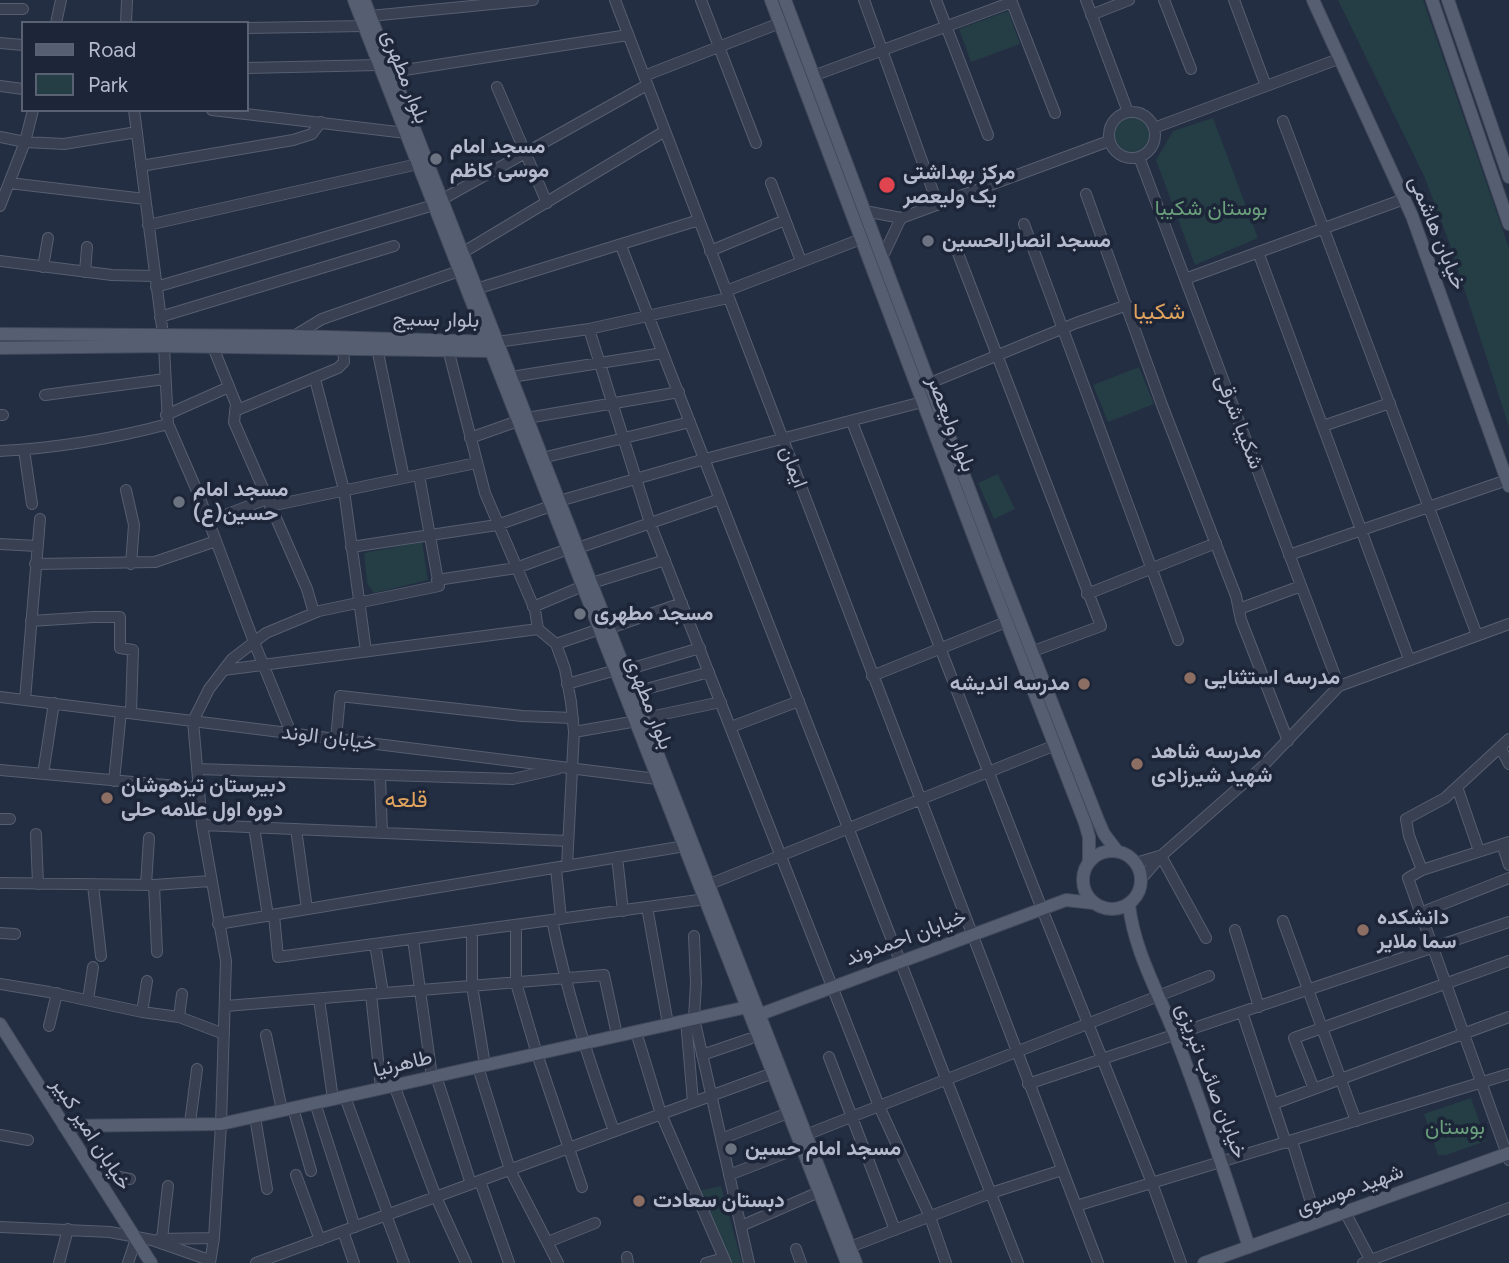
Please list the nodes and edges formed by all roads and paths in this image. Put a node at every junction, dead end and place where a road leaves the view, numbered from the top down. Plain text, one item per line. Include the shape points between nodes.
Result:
1 (61, 0) edge
2 (127, 0) edge
3 (354, 0) edge
4 (364, 0) edge
5 (533, 0) edge
6 (615, 0) edge
7 (701, 0) edge
8 (771, 0) edge
9 (785, 0) edge
10 (864, 0) edge
11 (936, 0) edge
12 (1086, 0) edge
13 (1129, 0) edge
14 (1164, 0) edge
15 (1234, 0) edge
16 (1313, 0) edge
17 (1432, 0) edge
18 (1448, 0) edge
19 (1011, 1) edge
20 (0, 9) edge
21 (23, 9) dead end
22 (1091, 15) junction
23 (56, 21) edge
24 (126, 21) edge
25 (367, 21) junction
26 (780, 23) junction
27 (946, 27) junction
28 (248, 28) edge
29 (628, 35) junction
30 (0, 43) edge
31 (21, 45) edge
32 (719, 47) junction
33 (882, 51) junction
34 (1341, 58) junction
35 (379, 65) junction
36 (248, 68) edge
37 (1191, 69) dead end
38 (392, 72) junction
39 (813, 76) junction
40 (645, 80) junction
41 (0, 86) edge
42 (1266, 86) junction
43 (498, 87) dead end
44 (21, 89) edge
45 (32, 112) edge
46 (134, 112) edge
47 (230, 112) edge
48 (1128, 112) junction
49 (1055, 113) dead end
50 (1283, 121) dead end
51 (321, 122) junction
52 (1154, 128) junction
53 (664, 131) junction
54 (137, 132) junction
55 (406, 133) junction
56 (988, 135) dead end
57 (0, 137) edge
58 (1109, 141) junction
59 (25, 142) junction
60 (756, 143) dead end
61 (526, 153) junction
62 (1139, 157) junction
63 (418, 164) junction
64 (141, 166) junction
65 (1509, 177) edge
66 (9, 183) junction
67 (771, 183) dead end
68 (1086, 194) dead end
69 (2, 199) edge
70 (145, 199) junction
71 (1404, 199) junction
72 (438, 202) junction
73 (547, 204) junction
74 (938, 205) junction
75 (865, 211) junction
76 (901, 218) junction
77 (699, 220) junction
78 (785, 220) junction
79 (1024, 224) dead end
80 (1509, 224) edge
81 (148, 225) junction
82 (1324, 228) junction
83 (48, 238) dead end
84 (861, 239) junction
85 (954, 243) dead end
86 (394, 246) dead end
87 (621, 246) junction
88 (87, 247) dead end
89 (710, 251) junction
90 (1258, 252) junction
91 (462, 253) junction
92 (883, 256) junction
93 (0, 261) edge
94 (801, 261) junction
95 (44, 267) junction
96 (460, 271) junction
97 (85, 272) junction
98 (1185, 279) junction
99 (155, 281) junction
100 (476, 289) junction
101 (727, 295) junction
102 (1127, 305) junction
103 (160, 317) junction
104 (650, 317) junction
105 (589, 329) junction
106 (1062, 329) junction
107 (0, 334) edge
108 (294, 337) junction
109 (164, 341) junction
110 (491, 344) junction
111 (213, 346) junction
112 (0, 348) edge
113 (343, 348) junction
114 (377, 348) junction
115 (448, 349) junction
116 (663, 353) junction
117 (999, 354) junction
118 (600, 362) junction
119 (510, 377) junction
120 (165, 379) junction
121 (315, 379) junction
122 (930, 383) junction
123 (229, 387) junction
124 (679, 392) junction
125 (46, 395) dead end
126 (922, 402) junction
127 (612, 403) junction
128 (1390, 403) junction
129 (235, 411) junction
130 (167, 420) junction
131 (522, 420) junction
132 (690, 422) junction
133 (852, 422) junction
134 (1323, 426) junction
135 (470, 438) junction
136 (624, 439) junction
137 (782, 440) junction
138 (24, 450) junction
139 (0, 451) edge
140 (542, 458) junction
141 (705, 460) junction
142 (476, 463) junction
143 (419, 475) junction
144 (404, 478) junction
145 (636, 479) junction
146 (1508, 483) edge
147 (126, 490) dead end
148 (344, 490) junction
149 (720, 499) junction
150 (269, 502) junction
151 (555, 503) junction
152 (32, 505) dead end
153 (1429, 507) junction
154 (40, 519) dead end
155 (209, 521) junction
156 (650, 523) junction
157 (497, 525) junction
158 (1361, 530) junction
159 (428, 534) junction
160 (216, 541) junction
161 (1216, 543) junction
162 (0, 544) edge
163 (37, 547) junction
164 (351, 547) junction
165 (573, 548) junction
166 (1289, 555) junction
167 (665, 560) junction
168 (35, 564) junction
169 (131, 564) junction
170 (516, 568) junction
171 (1151, 568) junction
172 (438, 583) junction
173 (587, 584) junction
174 (1301, 586) junction
175 (1087, 594) junction
176 (359, 603) junction
177 (682, 603) junction
178 (533, 607) junction
179 (1239, 609) junction
180 (314, 613) junction
181 (31, 621) junction
182 (1006, 622) junction
183 (1509, 624) edge
184 (538, 629) junction
185 (605, 629) junction
186 (1477, 635) junction
187 (1178, 640) dead end
188 (254, 642) junction
189 (556, 644) junction
190 (699, 648) junction
191 (941, 648) junction
192 (366, 651) junction
193 (1031, 652) junction
194 (1409, 659) junction
195 (263, 665) junction
196 (224, 670) junction
197 (621, 670) junction
198 (709, 672) junction
199 (872, 676) junction
200 (567, 684) junction
201 (1339, 686) junction
202 (635, 692) junction
203 (0, 697) edge
204 (25, 700) junction
205 (799, 701) junction
206 (721, 702) junction
207 (54, 704) junction
208 (126, 713) junction
209 (573, 718) junction
210 (641, 720) junction
211 (193, 721) junction
212 (731, 727) junction
213 (574, 732) junction
214 (290, 733) junction
215 (337, 739) junction
216 (1288, 741) junction
217 (1505, 743) edge
218 (1054, 746) junction
219 (1509, 764) edge
220 (567, 768) junction
221 (0, 769) edge
222 (197, 769) junction
223 (989, 771) junction
224 (43, 774) junction
225 (380, 775) junction
226 (657, 779) junction
227 (114, 781) junction
228 (1457, 787) junction
229 (199, 788) junction
230 (919, 800) junction
231 (202, 825) junction
232 (254, 827) junction
233 (849, 828) junction
234 (296, 829) junction
235 (382, 833) junction
236 (36, 834) dead end
237 (149, 838) dead end
238 (568, 841) junction
239 (1506, 843) edge
240 (685, 846) junction
241 (1117, 851) junction
242 (1479, 851) junction
243 (781, 855) junction
244 (1161, 856) junction
245 (617, 858) junction
246 (1089, 861) junction
247 (1136, 863) junction
248 (1509, 865) edge
249 (561, 867) junction
250 (1422, 870) junction
251 (1083, 875) junction
252 (1142, 878) junction
253 (1509, 878) edge
254 (210, 881) junction
255 (0, 883) edge
256 (38, 884) junction
257 (710, 884) junction
258 (93, 885) junction
259 (150, 885) junction
260 (706, 899) junction
261 (1066, 900) junction
262 (1093, 903) junction
263 (1129, 905) junction
264 (647, 907) junction
265 (307, 909) junction
266 (1042, 909) junction
267 (1107, 909) junction
268 (623, 911) junction
269 (1420, 912) junction
270 (271, 915) junction
271 (557, 920) junction
272 (1283, 921) dead end
273 (1509, 922) edge
274 (218, 924) junction
275 (516, 925) junction
276 (1132, 930) junction
277 (1234, 930) dead end
278 (472, 931) junction
279 (0, 933) edge
280 (15, 934) dead end
281 (971, 935) junction
282 (694, 936) dead end
283 (1206, 938) dead end
284 (413, 939) junction
285 (375, 944) junction
286 (1433, 948) junction
287 (157, 952) dead end
288 (101, 956) dead end
289 (901, 961) junction
290 (1509, 961) edge
291 (93, 967) dead end
292 (1209, 976) dead end
293 (564, 979) junction
294 (147, 981) dead end
295 (516, 983) junction
296 (0, 984) edge
297 (1446, 984) junction
298 (472, 986) junction
299 (832, 986) junction
300 (420, 990) junction
301 (1308, 990) junction
302 (57, 993) junction
303 (182, 994) dead end
304 (377, 994) junction
305 (1158, 996) junction
306 (319, 999) junction
307 (88, 1000) junction
308 (226, 1006) junction
309 (747, 1007) junction
310 (1259, 1007) junction
311 (142, 1012) junction
312 (1242, 1012) junction
313 (761, 1014) junction
314 (179, 1017) junction
315 (1509, 1017) edge
316 (690, 1019) junction
317 (0, 1024) edge
318 (668, 1024) junction
319 (1088, 1024) junction
320 (48, 1026) dead end
321 (1322, 1028) junction
322 (636, 1031) junction
323 (224, 1034) junction
324 (1464, 1034) junction
325 (266, 1035) dead end
326 (617, 1035) junction
327 (1175, 1035) junction
328 (4, 1037) edge
329 (749, 1039) dead end
330 (583, 1043) junction
331 (1016, 1052) junction
332 (537, 1054) junction
333 (702, 1055) junction
334 (829, 1058) dead end
335 (1103, 1059) junction
336 (481, 1066) junction
337 (197, 1069) dead end
338 (772, 1073) junction
339 (1509, 1074) edge
340 (434, 1077) junction
341 (1340, 1079) junction
342 (947, 1080) junction
343 (1028, 1084) junction
344 (1481, 1084) junction
345 (388, 1087) junction
346 (1314, 1089) junction
347 (712, 1096) junction
348 (339, 1098) junction
349 (693, 1102) junction
350 (315, 1103) junction
351 (1273, 1104) junction
352 (879, 1106) junction
353 (287, 1109) junction
354 (788, 1113) junction
355 (661, 1114) junction
356 (255, 1116) junction
357 (852, 1117) junction
358 (1356, 1121) junction
359 (190, 1123) junction
360 (221, 1124) junction
361 (64, 1126) junction
362 (614, 1131) junction
363 (808, 1134) junction
364 (0, 1135) edge
365 (721, 1139) junction
366 (28, 1140) dead end
367 (1289, 1142) junction
368 (801, 1147) junction
369 (570, 1148) junction
370 (1508, 1155) edge
371 (1221, 1162) junction
372 (510, 1170) junction
373 (1062, 1170) junction
374 (310, 1171) dead end
375 (93, 1172) junction
376 (296, 1175) dead end
377 (729, 1175) junction
378 (131, 1179) dead end
379 (476, 1182) junction
380 (1152, 1183) junction
381 (167, 1186) dead end
382 (582, 1187) dead end
383 (268, 1189) dead end
384 (818, 1192) junction
385 (991, 1193) junction
386 (436, 1197) junction
387 (1076, 1206) junction
388 (1509, 1208) edge
389 (1345, 1212) junction
390 (387, 1215) junction
391 (930, 1217) junction
392 (1317, 1222) junction
393 (595, 1223) dead end
394 (741, 1226) junction
395 (0, 1227) edge
396 (355, 1227) junction
397 (68, 1229) junction
398 (895, 1230) junction
399 (343, 1231) junction
400 (135, 1238) junction
401 (214, 1238) junction
402 (157, 1240) junction
403 (320, 1240) junction
404 (548, 1242) junction
405 (850, 1247) junction
406 (1249, 1247) junction
407 (796, 1249) dead end
408 (725, 1260) edge
409 (210, 1261) edge
410 (1369, 1262) edge
411 (59, 1263) edge
412 (128, 1263) edge
413 (151, 1263) edge
414 (256, 1263) edge
415 (354, 1263) edge
416 (404, 1263) edge
417 (466, 1263) edge
418 (509, 1263) edge
419 (558, 1263) edge
420 (706, 1263) edge
421 (749, 1263) edge
422 (801, 1263) edge
423 (847, 1263) edge
424 (856, 1263) edge
425 (946, 1263) edge
426 (1018, 1263) edge
427 (1097, 1263) edge
428 (1181, 1263) edge
429 (1204, 1263) edge

1 - 23 street
2 - 24 street
3 - 25 main road, بلوار مطهری
4 - 25 main road, بلوار مطهری
5 - 25 street
6 - 29 street, ایمان
7 - 32 street
8 - 26 main road, بلوار ولیعصر
9 - 39 main road, بلوار ولیعصر
10 - 33 street
11 - 27 street
12 - 22 street
13 - 22 street
14 - 37 street
15 - 42 street
16 - 34 main road, خیابان هاشمی
17 - 80 main road
18 - 65 main road
19 - 27 street
19 - 49 street
20 - 21 street
22 - 48 street
25 - 28 street
25 - 35 main road, بلوار مطهری
25 - 38 main road, بلوار مطهری
26 - 32 street
26 - 84 main road, بلوار ولیعصر
27 - 33 street
27 - 56 street
29 - 38 street
29 - 40 street, ایمان
30 - 31 street
32 - 40 street
32 - 60 street
33 - 39 street
33 - 74 street
34 - 42 street
34 - 71 main road, خیابان هاشمی
35 - 36 street
35 - 55 main road, بلوار مطهری
38 - 72 main road, بلوار مطهری
39 - 75 main road, بلوار ولیعصر
40 - 53 street, ایمان
40 - 61 street
41 - 44 street
42 - 52 street
43 - 61 street
45 - 59 street
46 - 54 street
47 - 51 street
48 - 52 street via 1141,114
48 - 58 street via 1112,122
50 - 82 street
51 - 55 street
51 - 64 street via 312,134 293,140
52 - 62 street via 1154,142
53 - 73 street
53 - 77 street, ایمان
54 - 59 street via 64,144
54 - 64 street
55 - 63 main road, بلوار مطهری
57 - 59 street
58 - 62 street via 1117,153
58 - 74 street
59 - 66 street
61 - 72 street
61 - 73 street
62 - 98 street, شکیبا شرقی
63 - 72 main road, بلوار مطهری
63 - 81 street
64 - 70 street
66 - 69 street
66 - 70 street
67 - 78 street
68 - 102 street
70 - 81 street
71 - 82 street
71 - 146 main road, خیابان هاشمی
72 - 91 main road, بلوار مطهری
72 - 96 main road, بلوار مطهری
72 - 99 street
73 - 91 street
74 - 76 street
75 - 76 street
75 - 92 main road, بلوار ولیعصر
76 - 92 street
77 - 87 street
77 - 89 street, ایمان
78 - 89 street
78 - 94 street
79 - 106 street
81 - 99 street
82 - 90 street
82 - 128 street
83 - 95 street
84 - 94 street
84 - 126 main road, بلوار ولیعصر
85 - 117 street
86 - 103 street
87 - 100 street
87 - 104 street
88 - 97 street
89 - 101 street, ایمان
90 - 98 street
90 - 134 street
91 - 100 main road, بلوار مطهری
92 - 122 main road, بلوار ولیعصر
93 - 95 street
94 - 101 street
95 - 97 street
96 - 108 street via 322,319
96 - 110 main road, بلوار مطهری
97 - 99 street
98 - 166 street, شکیبا شرقی
99 - 103 street
100 - 110 main road, بلوار مطهری
101 - 104 street
101 - 137 street, ایمان
102 - 106 street
102 - 161 street
103 - 109 street
104 - 105 street
104 - 116 street
105 - 110 street
105 - 118 street
106 - 117 street
106 - 171 street
107 - 109 main road, بلوار بسیج
108 - 109 main road, بلوار بسیج
108 - 110 main road, بلوار بسیج
109 - 111 main road, بلوار بسیج
109 - 112 main road, بلوار بسیج
109 - 120 street
110 - 115 main road, بلوار بسیج
110 - 119 main road, بلوار مطهری
110 - 131 main road, بلوار مطهری
111 - 113 main road, بلوار بسیج
111 - 123 street
113 - 114 main road, بلوار بسیج
113 - 121 street via 344,362
114 - 115 main road, بلوار بسیج
114 - 144 street
115 - 135 street
116 - 118 street
116 - 124 street
117 - 122 street
117 - 175 street
118 - 119 street
118 - 127 street
119 - 131 main road, بلوار مطهری
120 - 125 street
120 - 130 street
121 - 129 street
121 - 148 street
122 - 126 main road
122 - 193 main road, بلوار ولیعصر
123 - 129 street
123 - 130 street
124 - 127 street
124 - 132 street
126 - 133 street
126 - 182 main road, بلوار ولیعصر
127 - 131 street
127 - 136 street
128 - 134 street
128 - 153 street
129 - 150 street via 234,422
130 - 138 street via 112,439
130 - 155 street
131 - 135 street
131 - 140 main road, بلوار مطهری
131 - 151 main road, بلوار مطهری
132 - 136 street
132 - 141 street
133 - 137 street
133 - 191 street
134 - 158 street
135 - 142 street
136 - 140 street
136 - 145 street
137 - 141 street
137 - 199 street, ایمان
138 - 139 street
138 - 152 street
140 - 151 main road, بلوار مطهری
141 - 145 street
141 - 149 street
142 - 143 street
142 - 157 street
143 - 144 street
143 - 159 street
144 - 148 street
145 - 151 street
145 - 156 street
146 - 153 street
147 - 169 street via 134,526
148 - 150 street
148 - 164 street
149 - 156 street
149 - 205 street
150 - 155 street
150 - 180 street
151 - 157 street
151 - 165 main road, بلوار مطهری
153 - 158 street
153 - 186 street
154 - 163 street
155 - 160 street
156 - 165 street
156 - 167 street
157 - 159 street
157 - 170 street
158 - 166 street
158 - 194 street
159 - 164 street
159 - 172 street
160 - 169 street via 155,562
160 - 188 street
161 - 171 street
161 - 179 street
162 - 163 street
163 - 168 street
164 - 176 street
165 - 170 street
165 - 173 main road, بلوار مطهری
166 - 174 street, شکیبا شرقی
167 - 173 street
167 - 177 street
168 - 169 street
168 - 181 street
170 - 172 street
170 - 178 street
171 - 175 street
171 - 187 street
172 - 176 street
173 - 178 street
173 - 185 main road, بلوار مطهری
174 - 179 street
174 - 201 street, شکیبا شرقی
175 - 193 street via 1101,626
176 - 180 street
176 - 192 street
177 - 185 street
177 - 190 street
178 - 184 street
179 - 216 street
180 - 188 street
181 - 204 street
181 - 208 street via 120,617 120,648 133,650
182 - 191 street
182 - 218 main road, بلوار ولیعصر
183 - 186 street
184 - 189 street
184 - 192 street
185 - 189 street
185 - 197 main road, بلوار مطهری
186 - 194 street
188 - 195 street
188 - 196 street
189 - 200 street
190 - 197 street
190 - 198 street
191 - 199 street
191 - 223 street
192 - 195 street
193 - 241 main road, بلوار ولیعصر via 1104,834
194 - 201 street
195 - 196 street
195 - 214 street
196 - 211 street
197 - 200 street
197 - 202 main road, بلوار مطهری
197 - 210 main road, بلوار مطهری
198 - 202 street
198 - 206 street
199 - 230 street, ایمان
200 - 209 street
201 - 216 street
202 - 210 main road, بلوار مطهری
203 - 204 street, خیابان الوند
204 - 207 street, خیابان الوند
205 - 212 street
205 - 233 street
206 - 210 street
206 - 212 street
207 - 208 street, خیابان الوند
207 - 224 street
208 - 211 street, خیابان الوند
208 - 227 street
209 - 213 street
209 - 215 street via 340,695
210 - 213 street
210 - 226 main road, بلوار مطهری
210 - 257 main road, بلوار مطهری
211 - 214 street, خیابان الوند
211 - 222 street
212 - 243 street
213 - 220 street
214 - 215 street, خیابان الوند
215 - 220 street, خیابان الوند
216 - 244 street
217 - 219 street
217 - 228 street
218 - 223 street
218 - 246 main road, بلوار ولیعصر via 1085,823
220 - 225 street via 513,779
220 - 226 street, خیابان الوند
220 - 238 street
221 - 224 street
222 - 225 street
222 - 229 street
223 - 230 street
223 - 266 street
224 - 227 street
225 - 235 street
226 - 240 main road, بلوار مطهری
227 - 229 street
228 - 242 street
228 - 250 street via 1406,819
229 - 231 street
230 - 233 street
230 - 281 street, ایمان
231 - 232 street
231 - 254 street
232 - 234 street
232 - 270 street
233 - 243 street
233 - 289 street
234 - 235 street
234 - 265 street
235 - 238 street
236 - 256 street
237 - 259 street
238 - 249 street
239 - 242 street
239 - 248 street
240 - 245 street
240 - 260 main road, بلوار مطهری
241 - 246 main road via 1102,852
241 - 247 main road
242 - 250 street
243 - 257 street
243 - 299 street
244 - 247 street
244 - 252 street
244 - 283 street
245 - 249 street
245 - 268 street
246 - 251 main road
247 - 252 main road
249 - 265 street
249 - 271 street
250 - 269 street via 1408,878
251 - 261 main road
251 - 262 main road via 1084,890
252 - 263 main road via 1139,893
253 - 269 street
254 - 259 street
254 - 274 street
255 - 256 street
256 - 258 street
257 - 313 main road, بلوار مطهری
258 - 259 street
258 - 288 street
259 - 287 street
260 - 264 street
260 - 309 main road, بلوار مطهری
261 - 262 main road
261 - 266 main road, خیابان احمدوند
262 - 267 main road
263 - 267 main road
263 - 276 main road
264 - 268 street
264 - 318 street
265 - 270 street
266 - 281 main road, خیابان احمدوند
266 - 319 street
267 - 276 main road
268 - 271 street
269 - 286 street
270 - 274 street
270 - 285 street via 278,957
271 - 275 street
271 - 293 street
272 - 301 street
273 - 286 street
274 - 308 street via 226,961
275 - 278 street
275 - 295 street
276 - 305 main road, خیابان صائب تبریزی
277 - 310 street
278 - 284 street
278 - 298 street
279 - 280 street
281 - 289 main road, خیابان احمدوند
281 - 331 street, ایمان
282 - 316 street via 696,983
284 - 285 street
284 - 300 street
285 - 304 street
286 - 297 street
286 - 301 street
289 - 299 main road, خیابان احمدوند
289 - 342 street
290 - 297 street
291 - 307 street
292 - 305 street
293 - 295 street
293 - 326 street via 604,975
293 - 330 street
294 - 311 street
295 - 298 street
295 - 332 street
296 - 302 street
297 - 321 street
297 - 324 street
298 - 300 street
298 - 336 street
299 - 313 main road, خیابان احمدوند
299 - 352 street
300 - 304 street
300 - 340 street
301 - 310 street
301 - 321 street
302 - 307 street
302 - 320 street
303 - 314 street
304 - 306 street
304 - 345 street
305 - 319 street
305 - 327 main road, خیابان صائب تبریزی
306 - 308 street
306 - 348 street
307 - 311 street
308 - 323 street
309 - 313 main road
309 - 316 main road, طاهرنیا
309 - 338 main road, بلوار مطهری
310 - 312 street
311 - 314 street
312 - 327 street
312 - 351 street
313 - 363 main road, بلوار مطهری
314 - 323 street
315 - 324 street
316 - 318 main road, طاهرنیا
316 - 333 street
316 - 349 street
317 - 328 main road, خیابان امیر کبیر
318 - 322 main road, طاهرنیا
319 - 331 street
319 - 335 street
321 - 341 street
321 - 346 street via 1294,1038
322 - 326 main road, طاهرنیا
322 - 355 street
323 - 360 street
324 - 341 street
324 - 344 street
325 - 353 street
326 - 330 main road, طاهرنیا
327 - 335 street
327 - 371 main road, خیابان صائب تبریزی
328 - 361 main road, خیابان امیر کبیر
329 - 333 street
330 - 332 main road, طاهرنیا
330 - 362 street
331 - 342 street
331 - 343 street, ایمان
332 - 336 main road, طاهرنیا
332 - 369 street
333 - 347 street
334 - 357 street
335 - 343 street
335 - 380 street
336 - 340 main road, طاهرنیا
336 - 372 street
337 - 359 street
338 - 347 street
338 - 354 main road, بلوار مطهری
339 - 344 street
340 - 345 main road, طاهرنیا
340 - 379 street
341 - 346 street
341 - 358 street
342 - 352 street
342 - 385 street
343 - 373 street, ایمان
344 - 358 street
344 - 370 street
345 - 348 main road, طاهرنیا
345 - 386 street
346 - 351 street
347 - 349 street
347 - 365 street
348 - 350 main road, طاهرنیا
348 - 390 street
349 - 355 street
350 - 353 main road, طاهرنیا
350 - 396 street
351 - 367 street
352 - 357 street
352 - 391 street
353 - 356 main road, طاهرنیا
353 - 374 street
354 - 365 street
354 - 368 main road, بلوار مطهری
355 - 362 street
355 - 408 street
356 - 360 main road, طاهرنیا
356 - 383 street
357 - 363 street
357 - 398 street
358 - 367 street
359 - 360 main road, طاهرنیا
359 - 361 main road, طاهرنیا
360 - 401 street
361 - 375 main road, خیابان امیر کبیر
362 - 369 street
363 - 405 main road, بلوار مطهری
364 - 366 street
365 - 377 street
367 - 371 street
367 - 392 street
368 - 377 street
368 - 384 main road, بلوار مطهری
369 - 372 street
369 - 382 street
370 - 389 main road, شهید موسوی
371 - 380 street
371 - 406 main road, خیابان صائب تبریزی
372 - 379 street
372 - 404 street
373 - 385 street
373 - 387 street, ایمان
375 - 378 street
375 - 400 main road, خیابان امیر کبیر
376 - 403 street
377 - 394 street
379 - 386 street
379 - 418 street
380 - 387 street
380 - 428 street
381 - 402 street
384 - 394 street
384 - 423 main road, بلوار مطهری
385 - 391 street
385 - 426 street
386 - 390 street
386 - 417 street
387 - 427 street, ایمان
388 - 410 street
389 - 392 main road, شهید موسوی
389 - 410 street
390 - 396 street
390 - 416 street
391 - 398 street
391 - 425 street
392 - 406 main road, شهید موسوی
393 - 404 street
394 - 421 street
395 - 397 street
396 - 399 street
397 - 400 street
397 - 411 street
398 - 405 street
399 - 403 street
399 - 415 street
400 - 402 street
400 - 412 street
400 - 413 main road, خیابان امیر کبیر
401 - 402 street
401 - 409 street
402 - 409 street
403 - 414 street
404 - 419 street
405 - 424 main road, بلوار مطهری
406 - 429 main road, شهید موسوی
407 - 422 street
408 - 420 street

